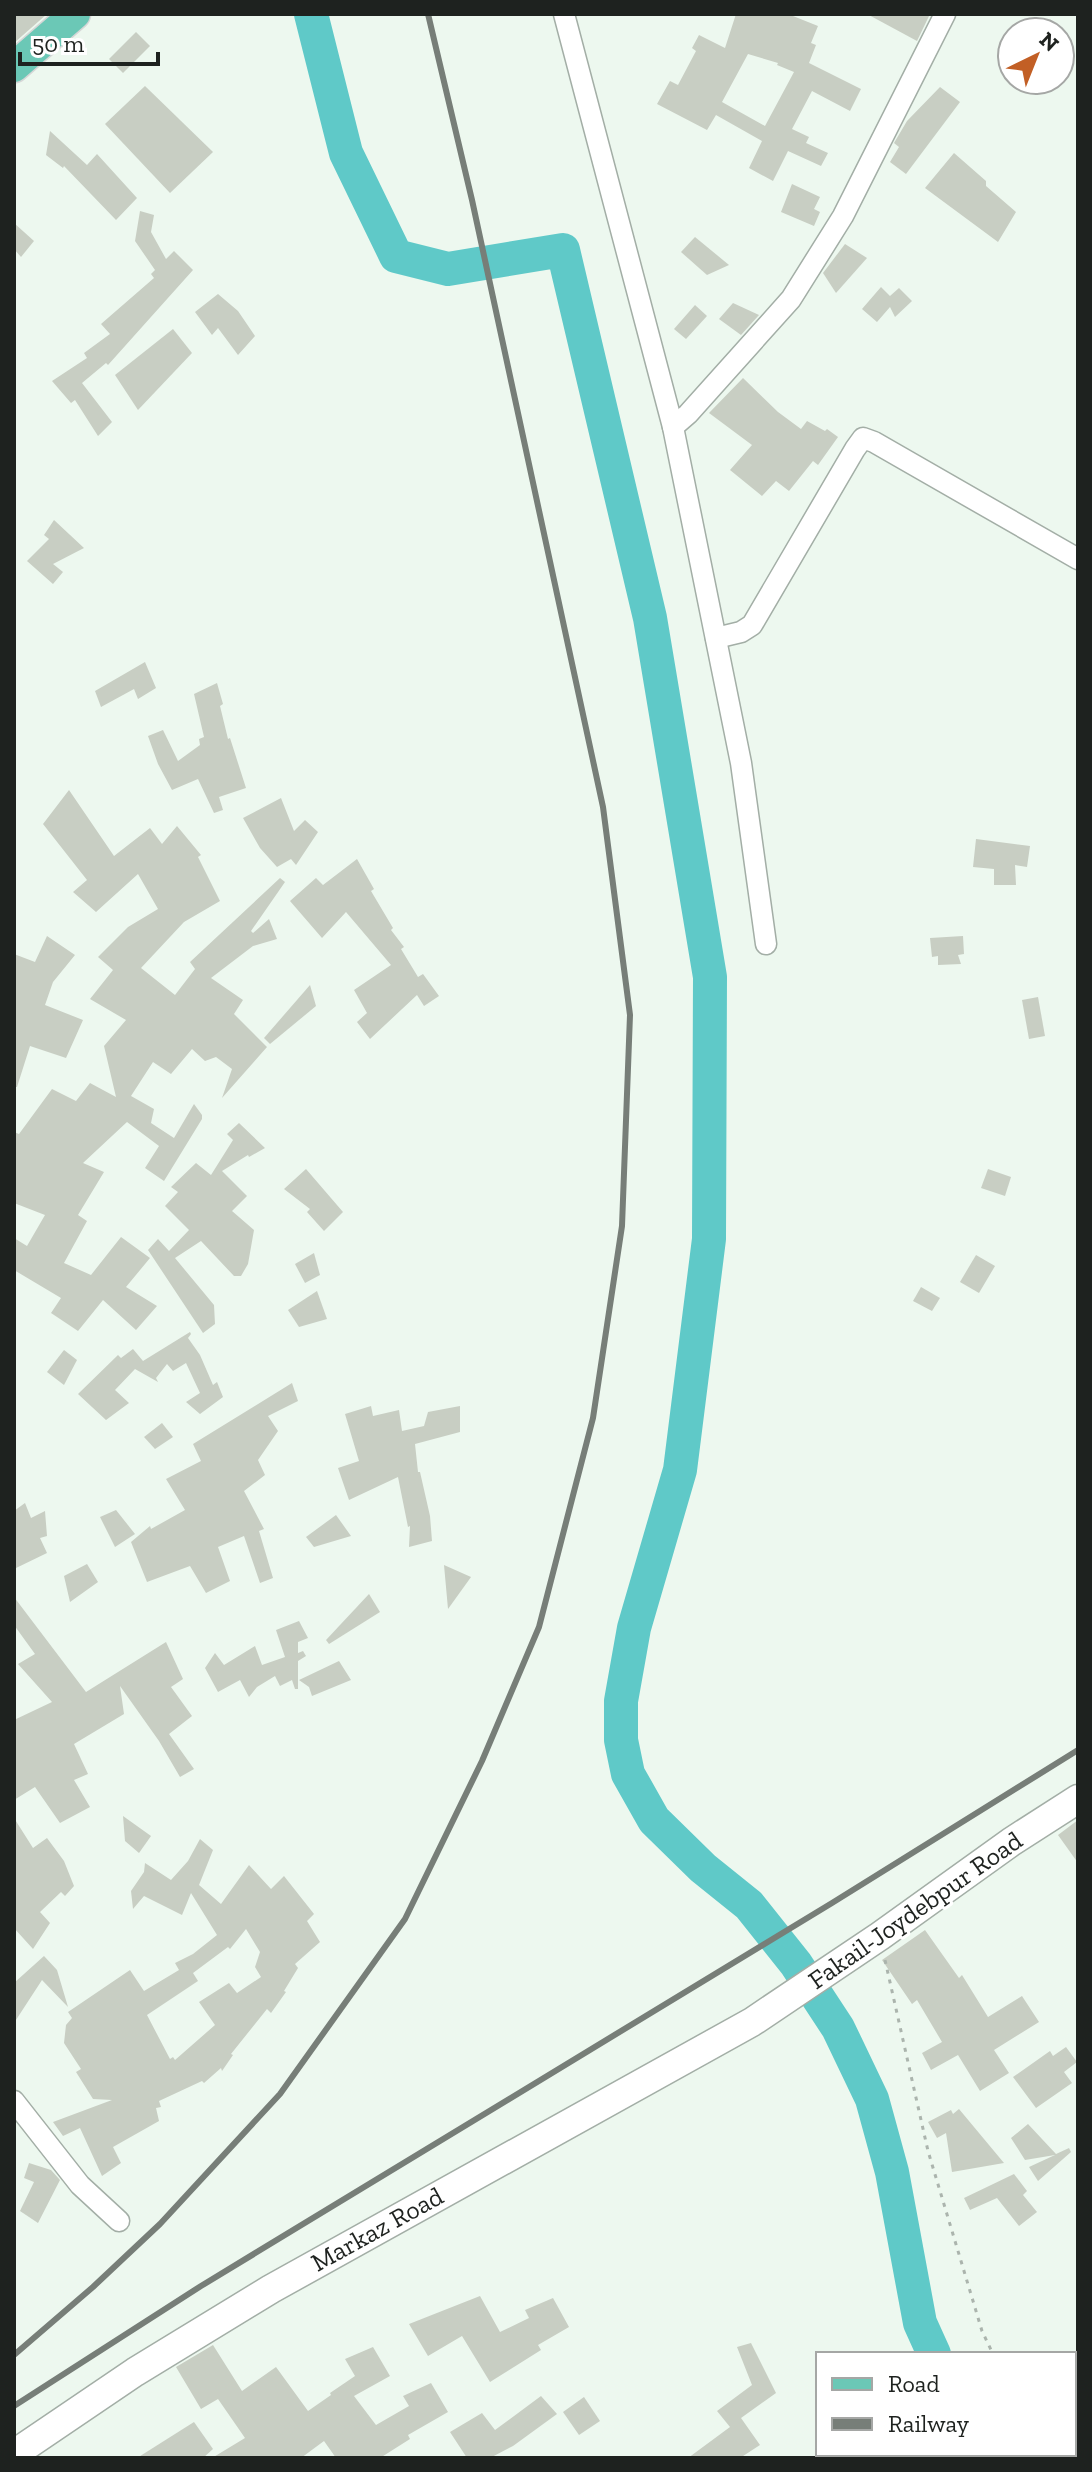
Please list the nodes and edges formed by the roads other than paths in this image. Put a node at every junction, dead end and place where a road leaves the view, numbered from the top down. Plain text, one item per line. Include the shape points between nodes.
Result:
1 (75, 14) edge
2 (564, 14) edge
3 (945, 14) edge
4 (14, 67) edge
5 (673, 427) junction
6 (1078, 559) edge
7 (716, 638) junction
8 (766, 944) dead end
9 (1078, 1799) edge
10 (752, 2022) joint
11 (14, 2101) edge
12 (119, 2221) dead end
13 (14, 2454) edge

1 - 4 main road
2 - 5 street
3 - 5 street via 843,216 791,299
5 - 7 street
6 - 7 street via 863,438 752,625
7 - 8 street via 741,763
9 - 10 street, Fakail-Joydebpur Road
10 - 13 street, Markaz Road via 271,2289
11 - 12 street via 80,2185

